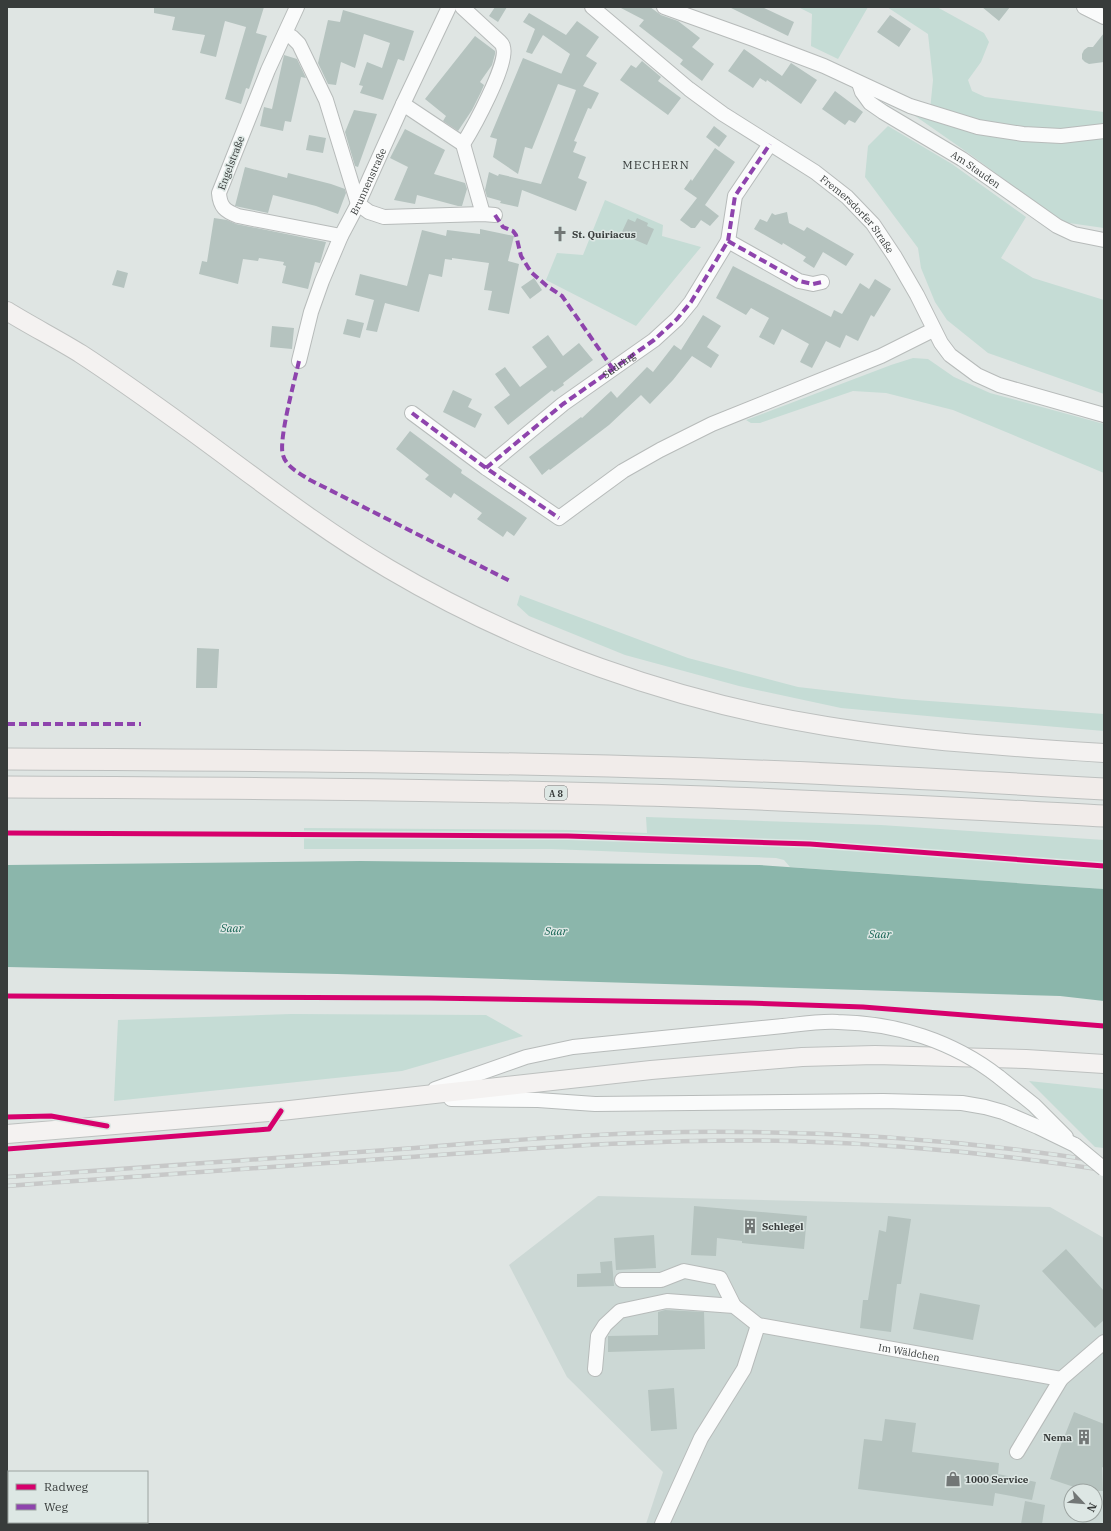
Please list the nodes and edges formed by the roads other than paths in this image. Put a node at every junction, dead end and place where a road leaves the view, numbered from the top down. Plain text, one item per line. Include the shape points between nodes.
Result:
1 (297, 7) edge
2 (448, 7) edge
3 (462, 7) edge
4 (592, 7) edge
5 (664, 7) edge
6 (1084, 7) edge
7 (1104, 17) edge
8 (285, 34) junction
9 (859, 83) junction
10 (403, 104) junction
11 (1104, 131) edge
12 (463, 144) junction
13 (770, 144) junction
14 (358, 204) junction
15 (341, 236) junction
16 (1104, 240) edge
17 (728, 241) junction
18 (822, 282) dead end
19 (7, 312) edge
20 (934, 330) junction
21 (299, 361) dead end
22 (412, 413) dead end
23 (1104, 415) edge
24 (486, 468) junction
25 (1104, 753) edge
26 (7, 759) edge
27 (7, 787) edge
28 (1104, 788) edge
29 (1104, 816) edge
30 (1104, 1064) edge
31 (412, 1098) junction
32 (7, 1134) edge
33 (1074, 1145) junction
34 (1104, 1169) edge
35 (622, 1280) dead end
36 (734, 1306) junction
37 (758, 1325) junction
38 (1104, 1342) edge
39 (594, 1369) dead end
40 (1061, 1379) junction
41 (1017, 1452) dead end
42 (662, 1524) edge

1 - 8 street, Engelstraße
2 - 10 street, Brunnenstraße
3 - 12 street via 504,47 504,55 490,92
4 - 13 street, Fremersdorfer Straße via 689,89
5 - 9 street via 817,63
6 - 7 street
8 - 14 street via 299,44 326,100
8 - 15 street, Engelstraße via 240,138 219,193 220,202 227,212 238,216
9 - 11 street via 910,106 978,126 1031,135 1061,136
9 - 16 street, Am Stauden via 870,103 962,159 1057,226 1074,234
10 - 12 street
10 - 14 street, Brunnenstraße
12 - 14 street via 489,214 384,217 368,212
13 - 17 street, Südring via 735,196
13 - 20 street, Fremersdorfer Straße via 815,172 847,197 873,224 910,282
14 - 15 street, Brunnenstraße
15 - 21 street, Brunnenstraße via 322,280
17 - 18 street via 799,281 813,284
17 - 24 street, Südring via 695,296 677,319 654,340 564,404
19 - 25 main road via 81,354 189,429 299,511 390,570 463,609 578,660 724,706 775,717 953,743
20 - 23 street, Fremersdorfer Straße via 950,355 977,374 999,385
20 - 24 street via 881,356 712,424 660,450 623,471 560,518
22 - 24 street
26 - 28 highway via 414,762 642,767 820,773
27 - 29 highway, A 8 via 414,790 641,795 819,801
30 - 31 main road via 1010,1058 875,1055 802,1057 643,1071
31 - 32 main road
31 - 33 street via 538,1100 595,1104 962,1103 1003,1112
31 - 33 street, bridge via 548,1051 837,1022 900,1030 959,1052 978,1062 1034,1105
33 - 34 street, bridge
35 - 36 street via 661,1280 684,1271 720,1278
36 - 37 street
36 - 39 street via 667,1301 620,1310 598,1336
37 - 40 street, Im Wäldchen
37 - 42 street via 744,1369 701,1438
38 - 40 street
40 - 41 street

